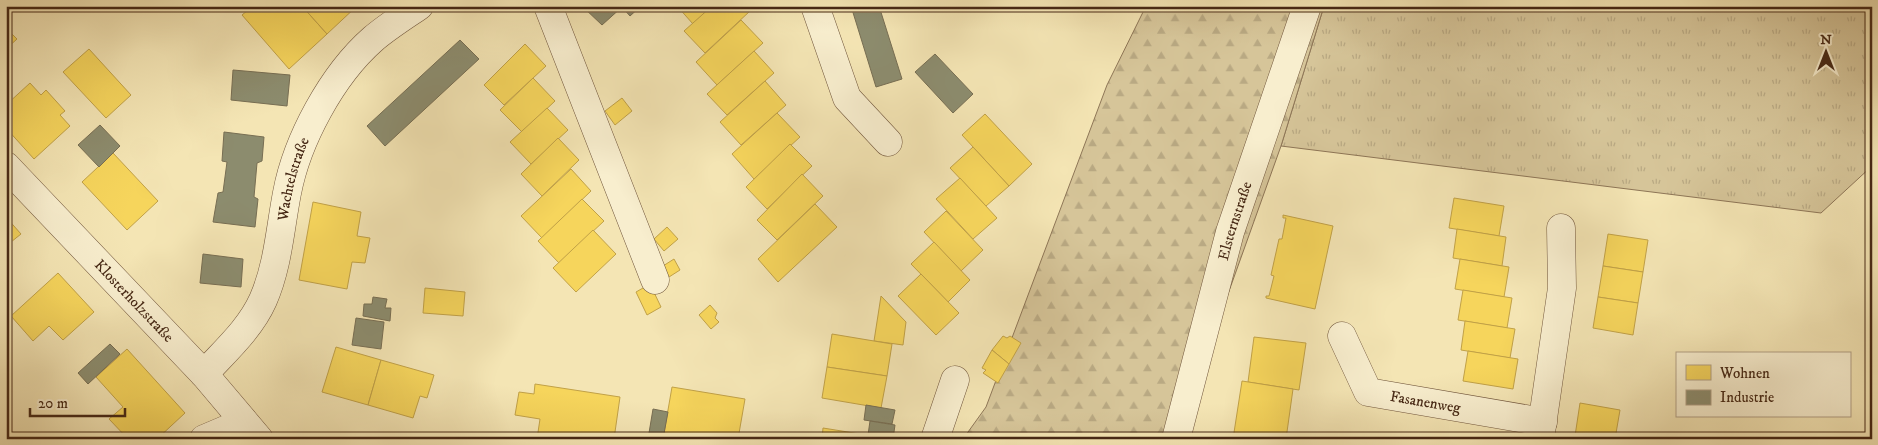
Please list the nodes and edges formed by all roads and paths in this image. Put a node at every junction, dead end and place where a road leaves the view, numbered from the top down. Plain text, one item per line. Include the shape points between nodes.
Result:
1 (419, 6) edge
2 (548, 6) edge
3 (815, 6) edge
4 (1307, 6) edge
5 (888, 142) dead end
6 (6, 166) edge
7 (1561, 228) dead end
8 (655, 280) dead end
9 (1342, 336) dead end
10 (204, 374) junction
11 (955, 380) dead end
12 (1541, 430) edge
13 (252, 431) edge
14 (204, 439) edge
15 (935, 439) edge
16 (1176, 439) edge

1 - 10 street, Wachtelstraße via 372,40 340,76 308,128 287,191 273,272 263,300 249,325
2 - 8 street
3 - 5 street via 847,98
4 - 16 street, Elsternstraße via 1230,232
6 - 10 street, Klosterholzstraße
7 - 12 street, Fasanenweg via 1562,288
9 - 12 street, Fasanenweg via 1368,392
10 - 13 street, Klosterholzstraße
11 - 15 street
13 - 14 street

